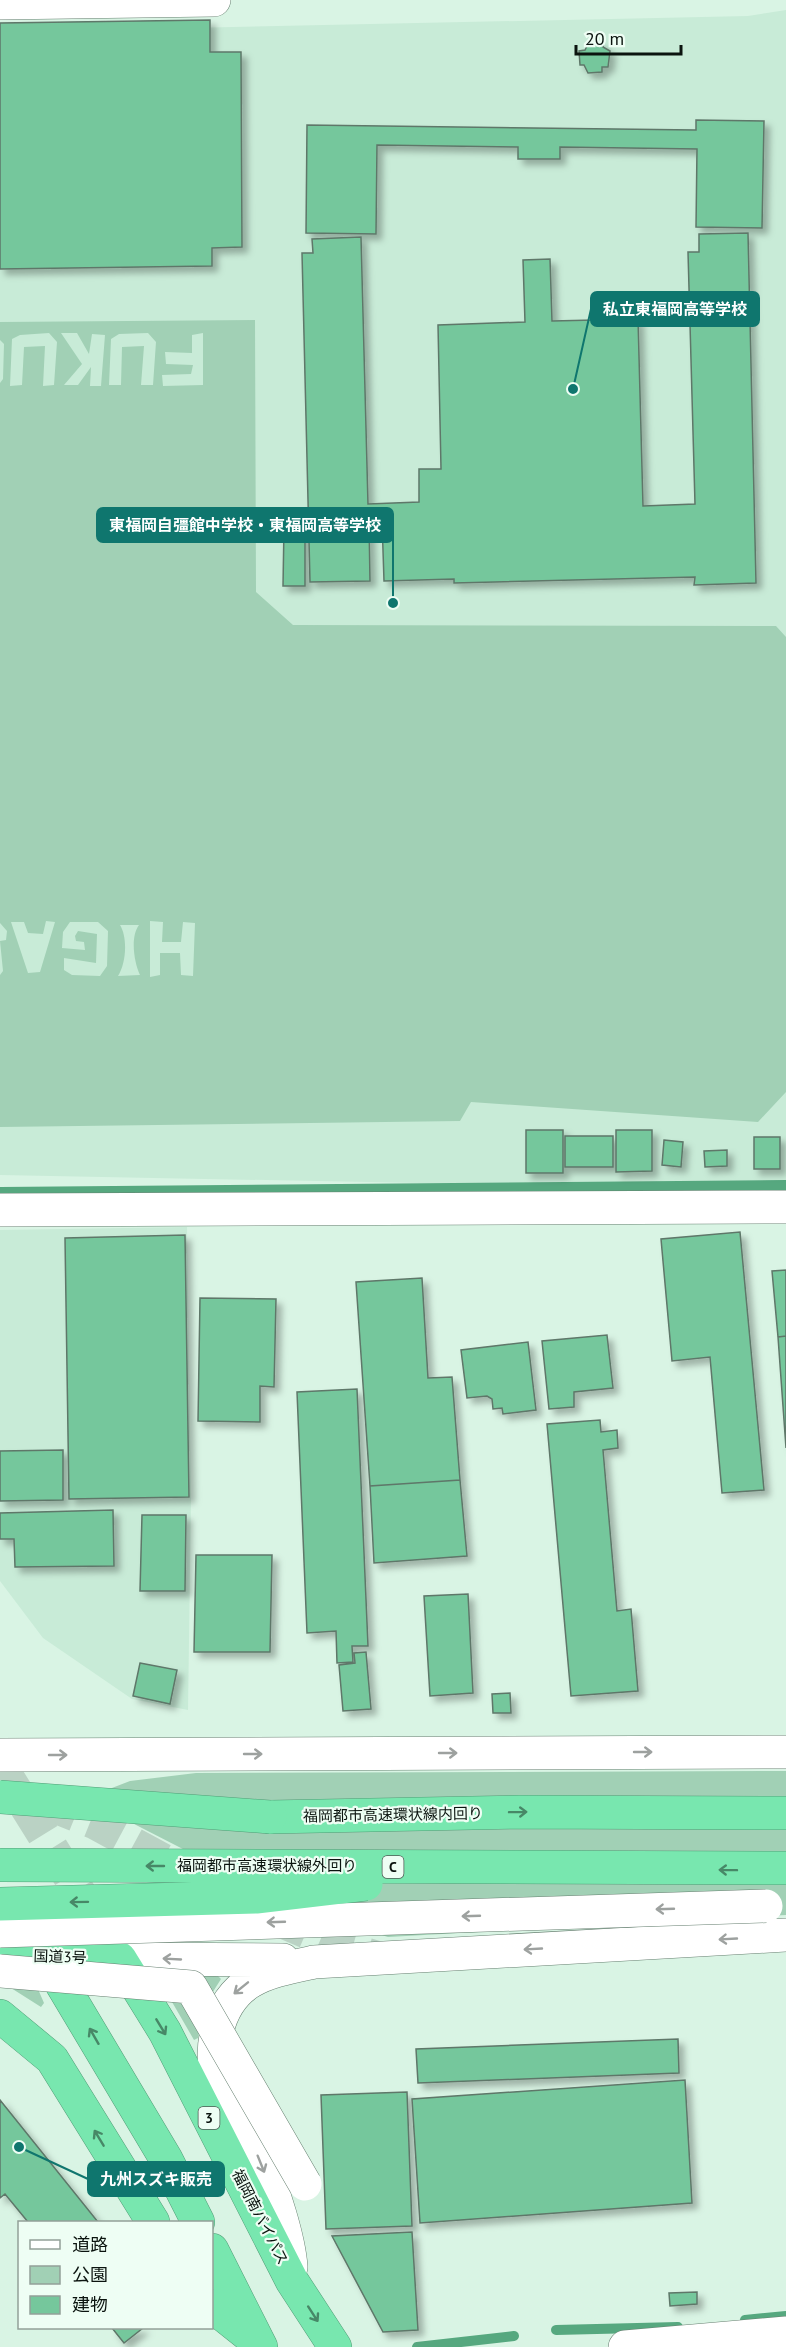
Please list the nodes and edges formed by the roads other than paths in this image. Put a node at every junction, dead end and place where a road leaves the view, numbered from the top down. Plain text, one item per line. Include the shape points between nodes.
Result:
1 (214, 0) edge
2 (35, 1) edge
3 (0, 3) edge
4 (786, 1207) edge
5 (0, 1210) edge
6 (786, 1752) edge
7 (0, 1755) edge
8 (0, 1797) edge
9 (786, 1813) edge
10 (0, 1815) edge
11 (270, 1817) junction
12 (0, 1865) edge
13 (514, 1867) junction
14 (786, 1868) edge
15 (0, 1904) edge
16 (786, 1904) edge
17 (0, 1931) edge
18 (786, 1935) edge
19 (0, 1955) edge
20 (45, 1956) junction
21 (378, 1957) junction
22 (120, 1959) junction
23 (0, 1971) edge
24 (0, 2016) edge
25 (305, 2184) dead end
26 (152, 2221) edge
27 (197, 2221) edge
28 (213, 2252) edge
29 (292, 2281) junction
30 (213, 2307) edge
31 (786, 2333) edge
32 (259, 2344) edge
33 (334, 2347) edge
34 (625, 2347) edge

1 - 2 street
2 - 3 street
4 - 5 street
7 -> 6 street
8 - 11 highway, bridge
11 -> 9 highway, 福岡都市高速環状線内回り via 519,1812
10 - 11 highway, 福岡都市高速環状線内回り, bridge
13 -> 12 highway, 福岡都市高速環状線外回り / C, bridge
14 -> 13 highway, 福岡都市高速環状線外回り / C, bridge
13 -> 15 highway, bridge via 256,1897
16 -> 17 street, bridge
18 -> 21 street
19 - 20 highway, 国道3号
20 - 22 highway, 国道3号
27 -> 20 highway via 166,2159
21 -> 22 street via 219,1962
21 -> 29 street via 314,1962 253,1979 235,1991 220,2018 213,2048 219,2082 261,2162 290,2251
22 -> 29 highway, 福岡南バイパス / 3 via 165,2032
23 - 25 street, bridge via 191,1987
26 -> 24 highway via 52,2059
28 - 32 highway
29 -> 33 highway, 福岡南バイパス / 3
30 - 32 highway
31 - 34 street

